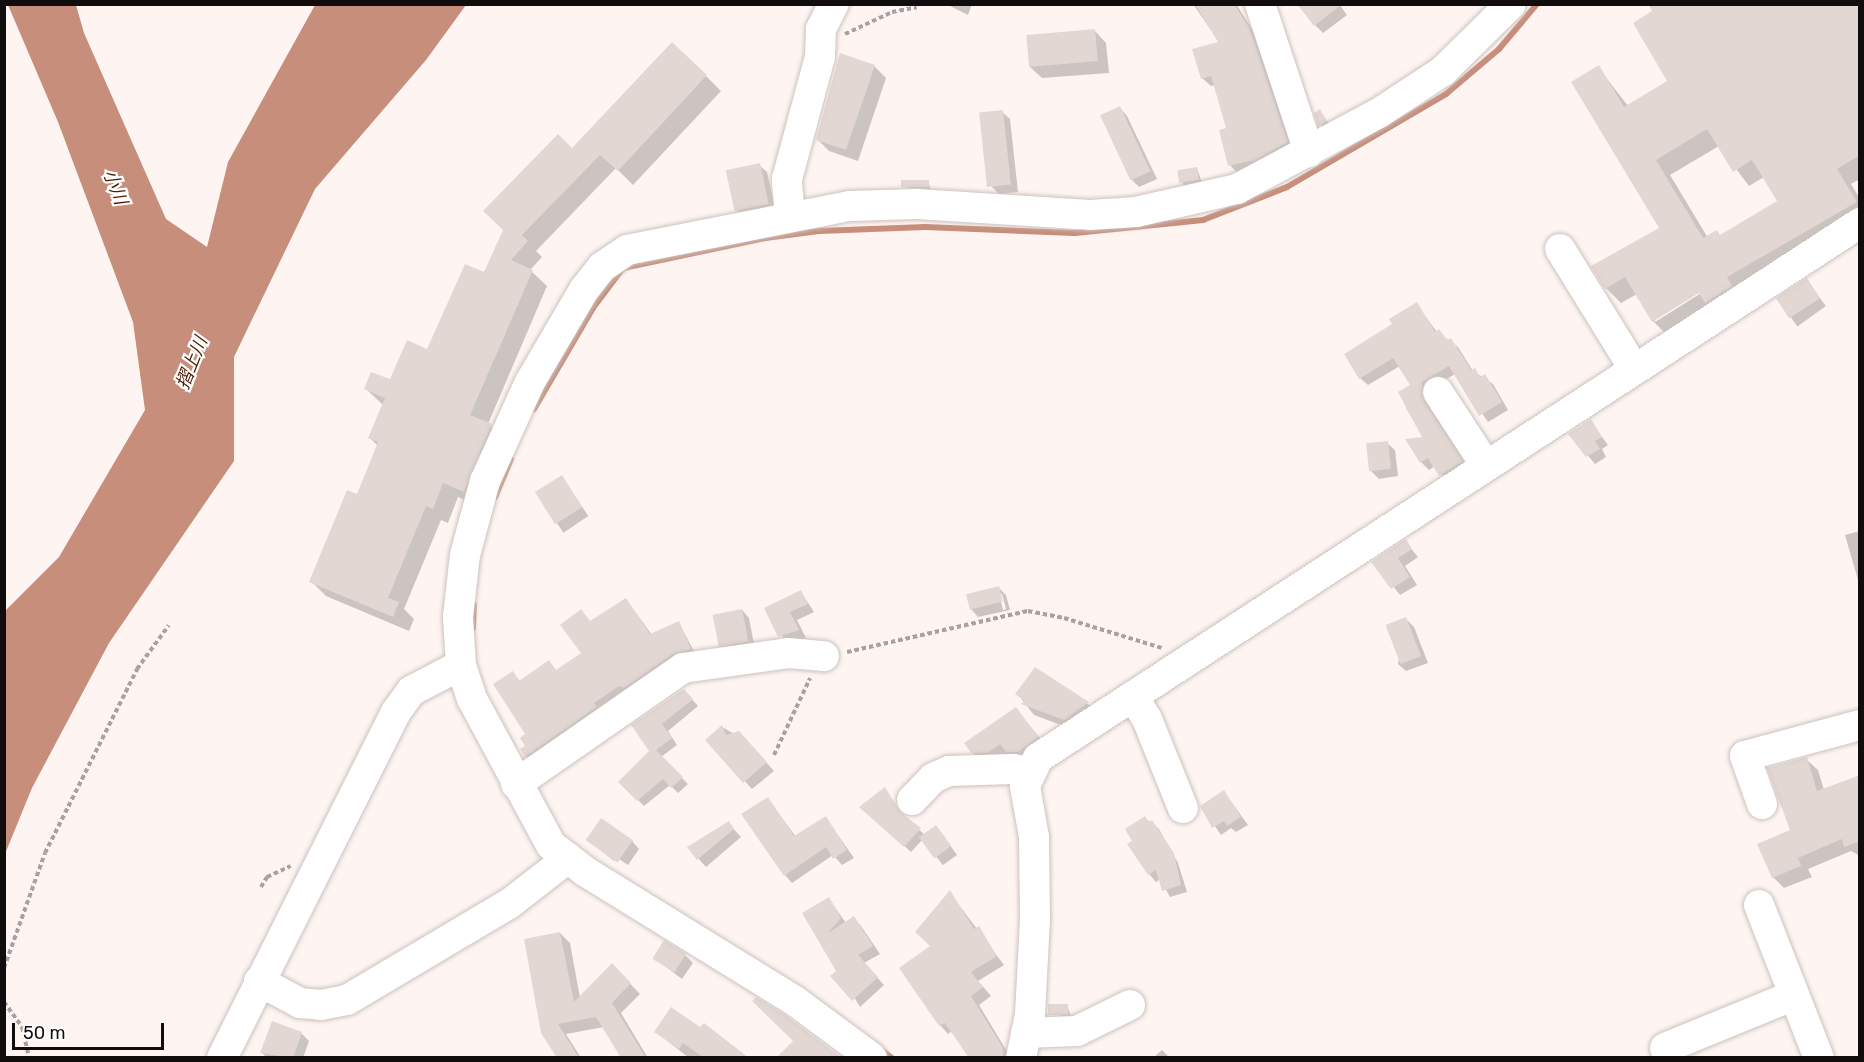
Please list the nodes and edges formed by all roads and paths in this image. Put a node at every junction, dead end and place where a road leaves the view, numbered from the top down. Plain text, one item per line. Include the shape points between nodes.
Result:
1 (834, 4) edge
2 (1511, 4) edge
3 (1264, 6) edge
4 (917, 7) dead end
5 (821, 38) junction
6 (1309, 152) junction
7 (790, 217) junction
8 (1860, 223) edge
9 (1560, 249) dead end
10 (1634, 369) junction
11 (1438, 392) dead end
12 (1485, 464) junction
13 (170, 624) dead end
14 (824, 656) junction
15 (1187, 660) junction
16 (461, 665) junction
17 (1133, 696) junction
18 (1860, 725) edge
19 (774, 755) dead end
20 (1029, 772) junction
21 (522, 780) junction
22 (912, 800) dead end
23 (1762, 804) dead end
24 (1182, 808) dead end
25 (568, 858) junction
26 (1759, 905) dead end
27 (4, 968) edge
28 (259, 981) junction
29 (1794, 994) junction
30 (4, 1002) edge
31 (1130, 1005) dead end
32 (1023, 1045) edge
33 (1665, 1048) dead end
34 (30, 1058) edge
35 (222, 1058) edge
36 (872, 1058) edge
37 (1819, 1058) edge

1 - 5 street
2 - 6 street via 1443,71
3 - 6 street
4 - 5 path via 892,12 840,36
5 - 7 street via 820,57 787,179
6 - 7 street via 1237,189 1136,212 1040,215 916,204 850,206
7 - 16 street via 627,250 602,267 584,290 530,382 485,481 465,555 458,617
8 - 10 street
9 - 10 street
10 - 12 street
11 - 12 street
12 - 15 street
13 - 27 path via 137,669 45,854
14 - 15 path via 1028,611 1157,645
14 - 19 path via 792,712
14 - 21 street via 788,653 683,668
15 - 17 street
16 - 21 street via 472,699
16 - 28 street via 411,691 396,712
17 - 20 street via 1038,758
17 - 24 street via 1148,719
18 - 23 street via 1745,756
20 - 22 street via 949,771 933,778
20 - 32 street via 1025,786 1034,837 1035,919
21 - 25 street via 551,845
25 - 28 street via 509,904 347,1000 321,1005 300,1003
25 - 36 street via 795,1001
26 - 29 street
28 - 35 street
29 - 33 street
29 - 37 street
30 - 34 path via 22,1027
31 - 32 street via 1077,1031

